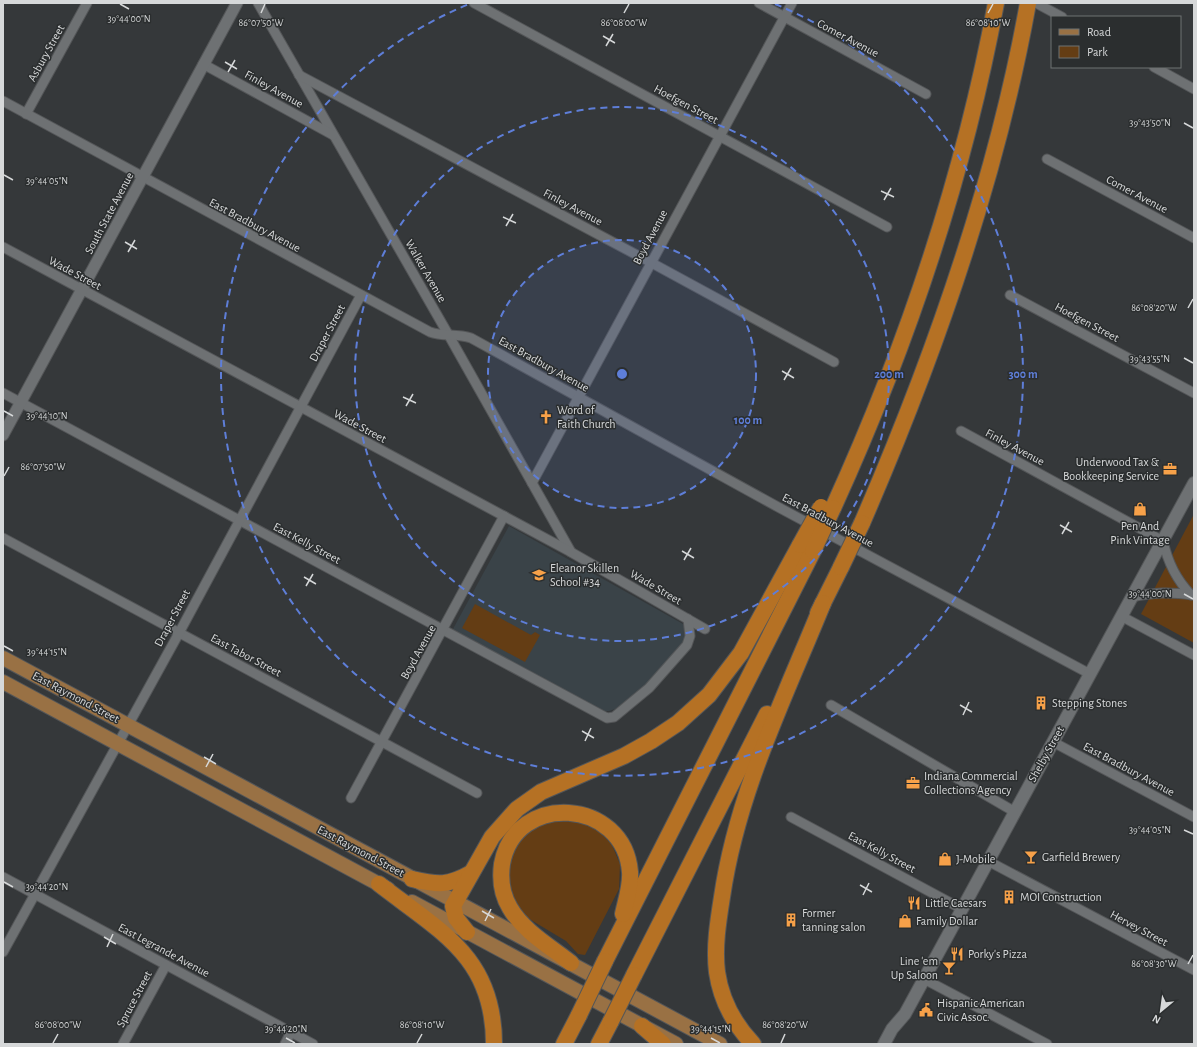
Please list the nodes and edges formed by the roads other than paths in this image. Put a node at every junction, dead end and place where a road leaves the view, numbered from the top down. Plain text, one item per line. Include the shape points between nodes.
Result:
1 (87, 3) edge
2 (237, 3) edge
3 (258, 3) edge
4 (474, 3) edge
5 (759, 3) edge
6 (792, 3) edge
7 (1028, 3) edge
8 (1036, 3) edge
9 (996, 6) edge
10 (1060, 16) edge
11 (784, 17) junction
12 (203, 64) junction
13 (1156, 68) edge
14 (300, 75) junction
15 (1194, 89) edge
16 (926, 94) dead end
17 (3, 101) edge
18 (26, 114) junction
19 (333, 135) junction
20 (719, 136) junction
21 (1047, 159) dead end
22 (142, 178) junction
23 (887, 227) dead end
24 (1194, 238) edge
25 (3, 247) edge
26 (650, 262) junction
27 (82, 290) junction
28 (361, 295) junction
29 (1010, 295) dead end
30 (448, 334) junction
31 (834, 362) dead end
32 (3, 393) edge
33 (1194, 393) edge
34 (578, 396) junction
35 (21, 403) junction
36 (301, 408) junction
37 (961, 431) dead end
38 (3, 435) edge
39 (532, 483) junction
40 (1194, 484) edge
41 (504, 516) junction
42 (239, 520) junction
43 (3, 538) edge
44 (1162, 541) junction
45 (807, 548) junction
46 (571, 552) junction
47 (1193, 595) edge
48 (1132, 596) junction
49 (823, 602) junction
50 (1122, 616) junction
51 (688, 619) junction
52 (704, 629) dead end
53 (443, 630) junction
54 (179, 633) junction
55 (1194, 655) edge
56 (3, 658) edge
57 (1090, 674) junction
58 (3, 682) edge
59 (831, 705) dead end
60 (128, 725) junction
61 (382, 742) junction
62 (1053, 742) junction
63 (118, 744) junction
64 (477, 793) dead end
65 (351, 798) dead end
66 (1015, 812) junction
67 (791, 816) dead end
68 (1194, 817) edge
69 (988, 861) junction
70 (471, 873) junction
71 (3, 877) edge
72 (412, 879) junction
73 (379, 884) junction
74 (35, 894) junction
75 (455, 902) junction
76 (962, 909) junction
77 (467, 932) junction
78 (616, 938) junction
79 (3, 952) edge
80 (570, 963) junction
81 (166, 965) junction
82 (1194, 970) edge
83 (924, 979) junction
84 (642, 1026) junction
85 (291, 1032) junction
86 (607, 1035) edge
87 (123, 1044) edge
88 (285, 1044) edge
89 (313, 1044) edge
90 (494, 1044) edge
91 (564, 1044) edge
92 (664, 1044) edge
93 (676, 1044) edge
94 (720, 1044) edge
95 (753, 1044) edge
96 (884, 1044) edge
97 (1047, 1044) edge

1 - 18 street, Asbury Street
2 - 12 street, South State Avenue
3 - 14 street, Walker Avenue
4 - 20 street, Hoefgen Street
5 - 11 street, Comer Avenue
6 - 11 street, Boyd Avenue
7 - 49 highway, bridge via 1002,121 970,232 916,392 862,523
8 - 10 street
9 - 45 highway, bridge via 959,160 915,304 882,396
11 - 16 street, Comer Avenue
11 - 20 street, Boyd Avenue
12 - 19 street, Finley Avenue
12 - 22 street, South State Avenue
13 - 15 street
14 - 19 street, Walker Avenue
14 - 26 street, Finley Avenue
17 - 18 street, East Bradbury Avenue
18 - 22 street, East Bradbury Avenue
19 - 30 street, Walker Avenue
20 - 23 street, Hoefgen Street
20 - 26 street, Boyd Avenue
21 - 24 street, Comer Avenue
22 - 27 street, South State Avenue
22 - 28 street, East Bradbury Avenue
25 - 27 street, Wade Street
26 - 31 street, Finley Avenue
26 - 34 street, Boyd Avenue
27 - 35 street, South State Avenue
27 - 36 street, Wade Street
28 - 30 street, East Bradbury Avenue via 430,332
28 - 36 street, Draper Street
29 - 33 street, Hoefgen Street
30 - 34 street, East Bradbury Avenue via 461,334 471,338
30 - 39 street, Walker Avenue
32 - 35 street, East Kelly Street
34 - 39 street, Boyd Avenue
34 - 57 street, East Bradbury Avenue via 785,511
35 - 38 street, South State Avenue
35 - 42 street, East Kelly Street
36 - 41 street, Wade Street
36 - 42 street, Draper Street
37 - 44 street, Finley Avenue
39 - 46 street, Walker Avenue
40 - 44 main road, Shelby Street
41 - 46 street, Wade Street
41 - 53 street, Boyd Avenue
42 - 53 street, East Kelly Street
42 - 54 street, Draper Street
43 - 54 street, East Tabor Street
44 - 47 street via 1171,567 1181,584
44 - 48 main road, Shelby Street
45 - 70 highway via 741,653 722,680 700,704 678,723 643,746 541,792 524,803 497,830
45 - 78 highway
46 - 51 street, Wade Street
47 - 48 street via 1153,592
48 - 50 main road, Shelby Street
49 - 86 highway, bridge via 634,975
49 - 95 highway via 749,786 735,832 724,884 716,939 717,972 732,1017
50 - 55 street
50 - 57 main road, Shelby Street
51 - 52 street, Wade Street
51 - 53 street, East Kelly Street via 690,636 687,645 657,680 614,717 607,718
53 - 61 street, Boyd Avenue
54 - 60 street, Draper Street
54 - 61 street, East Tabor Street
56 - 60 main road, East Raymond Street
57 - 62 main road, Shelby Street
58 - 63 main road, East Raymond Street
59 - 66 street
60 - 63 street, Draper Street
60 - 72 main road, East Raymond Street
61 - 64 street, East Tabor Street
61 - 65 street, Boyd Avenue
62 - 66 main road, Shelby Street
62 - 68 street, East Bradbury Avenue
63 - 73 main road, East Raymond Street
63 - 74 street, Draper Street
66 - 69 main road, Shelby Street
67 - 76 street, East Kelly Street
69 - 76 main road, Shelby Street
69 - 82 street, Hervey Street
70 - 72 highway via 444,884
70 - 75 highway
71 - 74 street, East Legrande Avenue
72 - 75 main road, East Raymond Street
73 - 77 main road, East Raymond Street
73 - 90 highway via 453,942 473,964 489,998 494,1023
74 - 79 street, Draper Street
74 - 81 street, East Legrande Avenue
75 - 77 highway via 453,906 456,918
75 - 80 main road, East Raymond Street
76 - 83 main road, Shelby Street
77 - 84 main road, East Raymond Street
78 - 80 highway via 630,875 619,840 601,823 583,814 558,812 534,820 518,833 506,850 501,870 503,893 519,920
78 - 91 highway, bridge
80 - 94 main road, East Raymond Street
81 - 85 street, East Legrande Avenue
81 - 87 street, Spruce Street
83 - 96 main road, Shelby Street via 905,1014 892,1029
83 - 97 street
84 - 92 highway
84 - 93 main road, East Raymond Street
85 - 88 street
85 - 89 street, East Legrande Avenue

